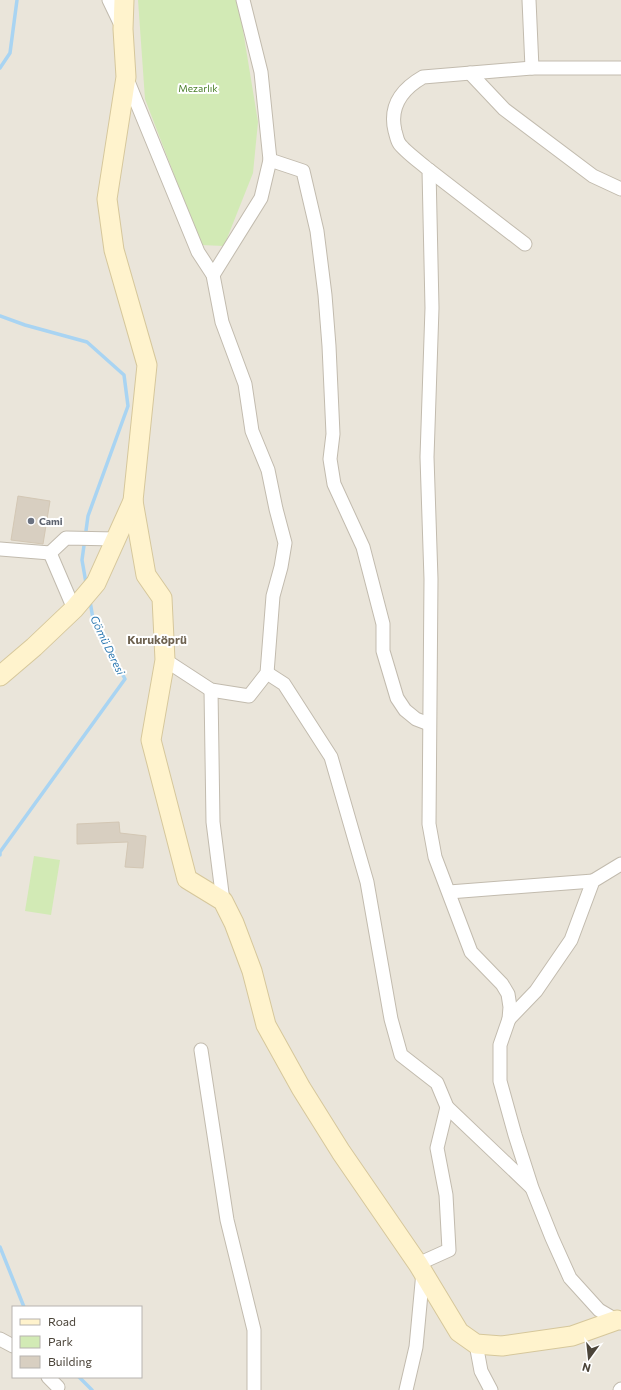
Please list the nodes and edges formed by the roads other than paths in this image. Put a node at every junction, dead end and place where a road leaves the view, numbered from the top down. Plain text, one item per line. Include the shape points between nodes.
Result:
1 (108, 0) edge
2 (124, 0) edge
3 (243, 0) edge
4 (529, 0) edge
5 (123, 29) junction
6 (532, 68) junction
7 (621, 68) edge
8 (470, 74) junction
9 (126, 77) junction
10 (270, 160) junction
11 (429, 170) junction
12 (621, 189) edge
13 (525, 244) dead end
14 (213, 275) junction
15 (133, 501) junction
16 (106, 538) junction
17 (0, 549) edge
18 (50, 553) junction
19 (74, 609) junction
20 (165, 660) junction
21 (3, 669) edge
22 (267, 673) junction
23 (211, 690) junction
24 (429, 724) junction
25 (621, 864) edge
26 (593, 881) junction
27 (448, 892) junction
28 (223, 901) junction
29 (509, 1019) junction
30 (201, 1050) dead end
31 (448, 1107) junction
32 (532, 1188) junction
33 (420, 1268) junction
34 (619, 1322) edge
35 (0, 1339) edge
36 (476, 1344) junction
37 (12, 1345) edge
38 (49, 1378) edge
39 (58, 1387) dead end
40 (254, 1390) edge
41 (406, 1390) edge
42 (491, 1390) edge

1 - 5 street
2 - 5 street
3 - 10 street via 261,72
4 - 6 street
5 - 9 street
6 - 7 street
6 - 8 street
8 - 11 street via 423,77 410,84 395,107 394,125 398,142
8 - 12 street via 504,109 593,176
9 - 14 street via 198,252
9 - 15 street via 107,199 114,250 147,365
10 - 14 street via 261,198
10 - 24 street via 303,171 317,231 325,294 333,434 330,458 334,484 363,547 383,624 383,651 397,698 405,710 416,719
11 - 13 street
11 - 24 street via 432,308 427,457 431,579
14 - 22 street via 222,322 245,384 252,431 268,470 285,543 273,596
15 - 16 street
15 - 20 street via 146,575 162,598
16 - 18 street via 66,538
16 - 19 street via 96,584
17 - 18 street
18 - 19 street
19 - 21 street via 34,647
20 - 23 street
20 - 28 street via 151,740 187,879
22 - 23 street via 249,696
22 - 31 street via 284,684 331,757 367,882 391,1019 401,1055 437,1083
23 - 28 street via 213,822
24 - 27 street via 429,824 435,857
25 - 26 street
26 - 27 street
26 - 29 street via 572,940 536,991
27 - 29 street via 471,952 502,984 508,994
28 - 33 street via 252,971 266,1024 301,1088 341,1152
29 - 32 street via 500,1045 500,1081
30 - 40 street via 227,1220 254,1330
31 - 32 street
31 - 33 street via 437,1148 446,1195 449,1250
32 - 34 street via 570,1278 599,1310
33 - 36 street via 459,1332
33 - 41 street via 416,1347
34 - 36 street via 572,1336 502,1346
35 - 37 street
36 - 42 street via 481,1371
38 - 39 street

